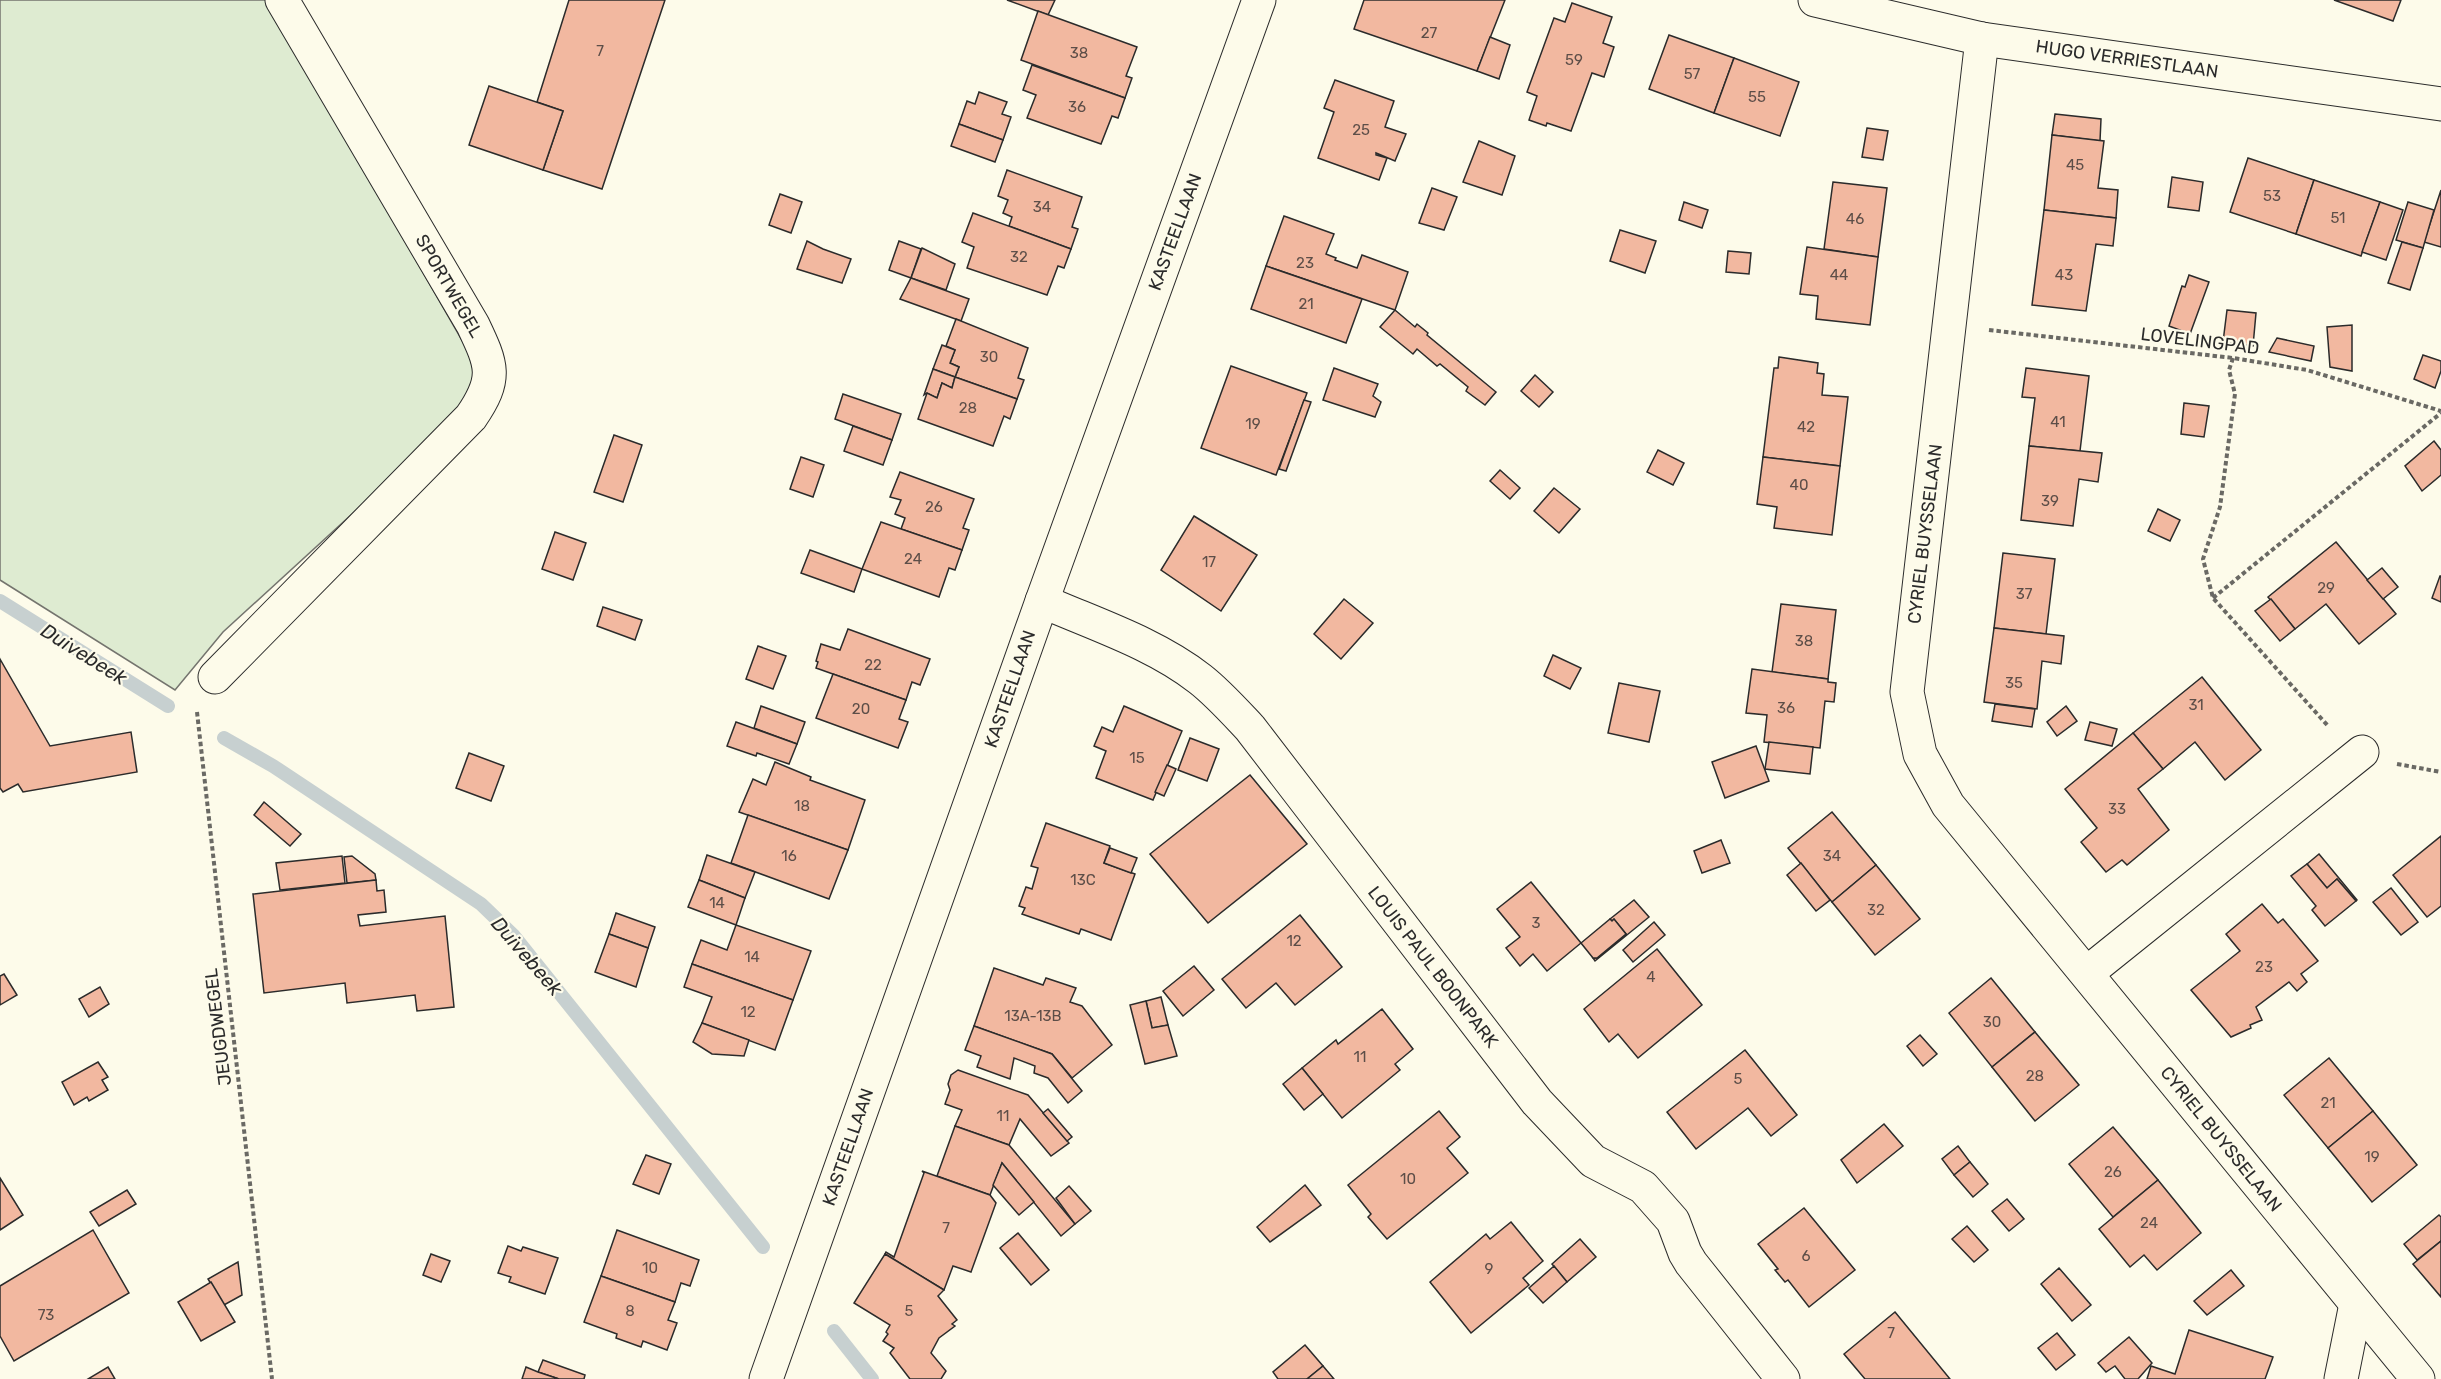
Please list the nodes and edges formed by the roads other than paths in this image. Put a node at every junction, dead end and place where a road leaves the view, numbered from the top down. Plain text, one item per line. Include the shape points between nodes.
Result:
1 (282, 0) edge
2 (1259, 0) edge
3 (1815, 0) edge
4 (1982, 39) junction
5 (2441, 104) edge
6 (1042, 601) junction
7 (215, 677) road end
8 (2362, 752) road end
9 (2087, 973) junction
10 (2356, 1304) junction
11 (766, 1379) edge
12 (1783, 1379) edge
13 (2341, 1379) edge
14 (2418, 1379) edge

1 - 7 street, SPORTWEGEL via 473,325 486,353 490,376 485,396 471,417
2 - 6 street, KASTEELLAAN
3 - 4 street, HUGO VERRIESTLAAN
4 - 5 street, HUGO VERRIESTLAAN
4 - 9 street, CYRIEL BUYSSELAAN via 1907,693 1920,754 1948,806
6 - 11 street, KASTEELLAAN
6 - 12 street, LOUIS PAUL BOONPARK via 1159,653 1200,679 1250,728 1537,1102 1593,1161 1643,1187 1673,1221 1684,1253
8 - 9 street
9 - 10 street, CYRIEL BUYSSELAAN
10 - 13 street
10 - 14 street, CYRIEL BUYSSELAAN

